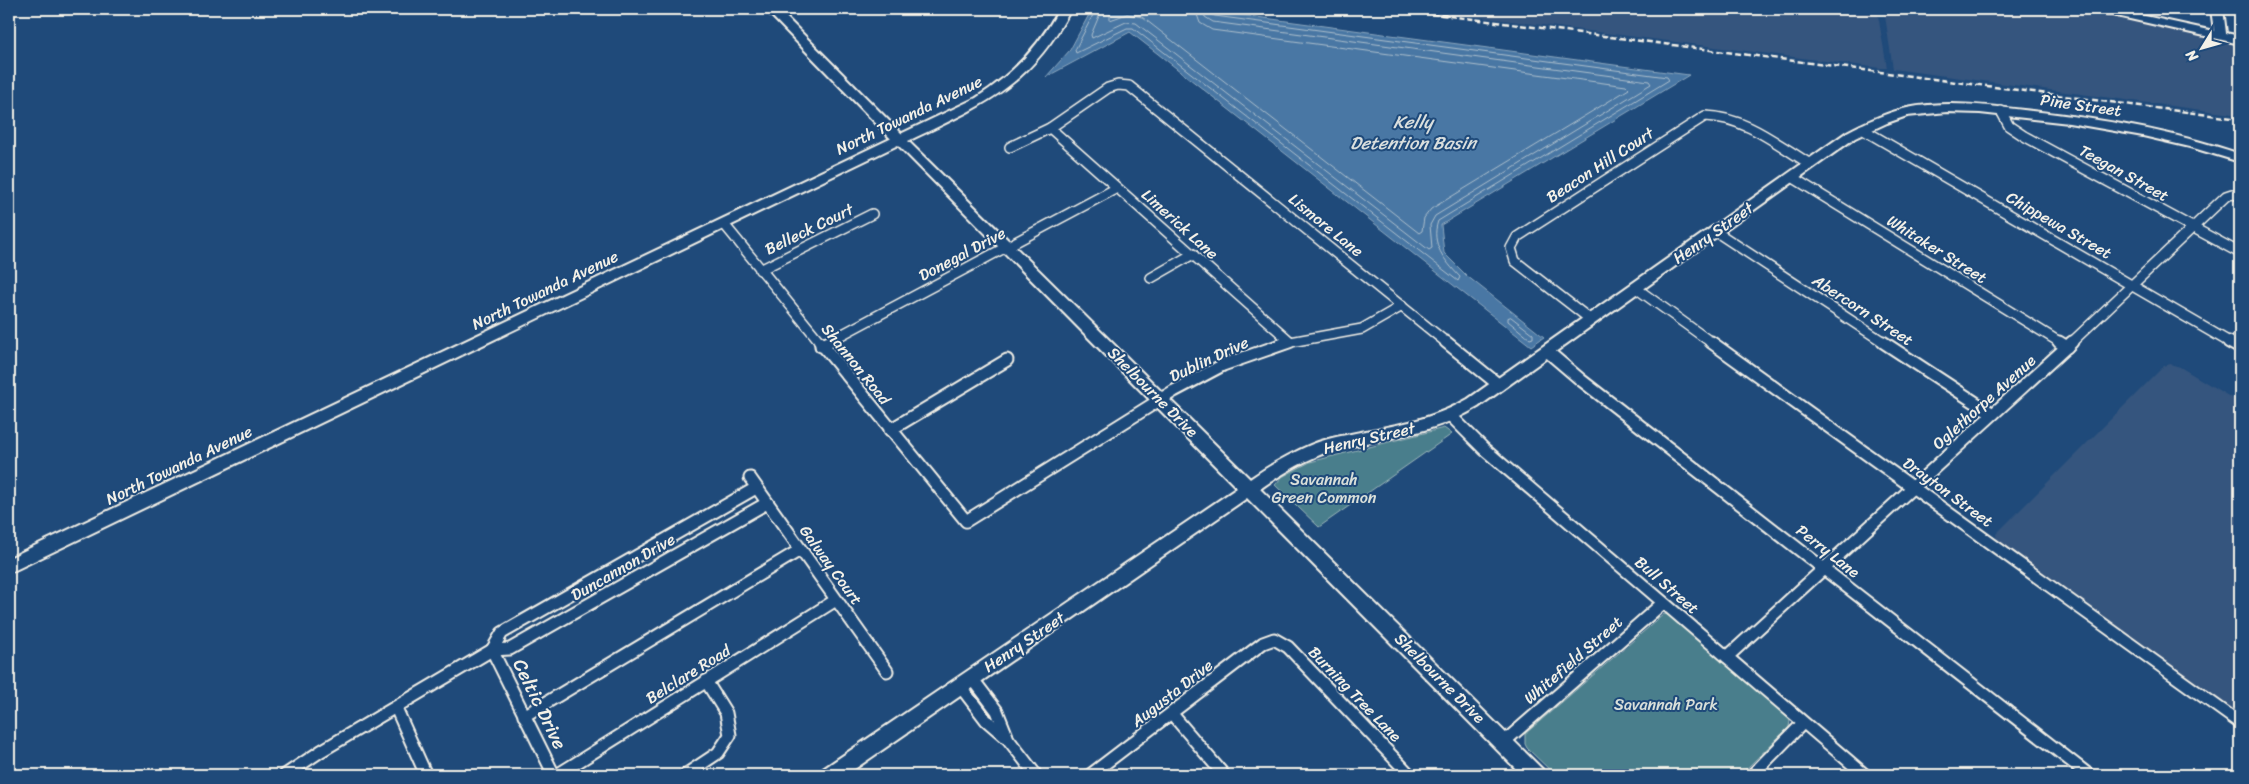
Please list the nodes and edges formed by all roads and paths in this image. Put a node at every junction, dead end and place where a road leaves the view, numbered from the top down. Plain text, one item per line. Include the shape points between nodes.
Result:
1 (771, 9) edge
2 (1065, 9) edge
3 (2099, 9) edge
4 (2217, 9) edge
5 (2220, 36) junction
6 (2240, 40) edge
7 (1913, 111) joint
8 (2001, 111) junction
9 (1050, 128) junction
10 (1862, 129) junction
11 (900, 140) junction
12 (1010, 147) dead end
13 (2240, 158) edge
14 (1810, 164) junction
15 (1792, 177) junction
16 (1118, 188) junction
17 (2240, 196) edge
18 (872, 214) dead end
19 (724, 224) junction
20 (2193, 228) junction
21 (1715, 231) junction
22 (1008, 246) junction
23 (2240, 253) edge
24 (1193, 254) junction
25 (760, 270) junction
26 (1151, 278) dead end
27 (2132, 284) junction
28 (1636, 288) junction
29 (1402, 306) junction
30 (1591, 320) junction
31 (1291, 342) junction
32 (821, 346) junction
33 (2067, 347) junction
34 (2240, 348) edge
35 (1547, 351) junction
36 (1007, 360) dead end
37 (1499, 385) junction
38 (1161, 399) junction
39 (1993, 414) junction
40 (1451, 416) junction
41 (890, 430) junction
42 (753, 483) joint
43 (1248, 487) junction
44 (1913, 487) junction
45 (767, 504) junction
46 (966, 522) joint
47 (800, 550) junction
48 (9, 566) edge
49 (1824, 568) junction
50 (836, 600) junction
51 (1663, 603) junction
52 (1274, 639) joint
53 (492, 650) junction
54 (1727, 657) junction
55 (887, 671) dead end
56 (706, 681) junction
57 (966, 682) junction
58 (396, 708) junction
59 (1172, 714) junction
60 (524, 716) junction
61 (1803, 723) junction
62 (2240, 723) edge
63 (1504, 742) junction
64 (1526, 772) edge
65 (284, 775) edge
66 (425, 775) edge
67 (555, 775) edge
68 (686, 775) edge
69 (830, 775) edge
70 (1036, 775) edge
71 (1090, 775) edge
72 (1224, 775) edge
73 (1410, 775) edge
74 (1752, 775) edge
75 (1865, 775) edge
76 (2089, 775) edge

1 - 11 main road, Shelbourne Drive
2 - 11 main road, North Towanda Avenue via 1042,48 998,90
3 - 5 main road
4 - 5 main road
5 - 6 main road
7 - 8 main road, Pine Street via 1950,108
7 - 10 main road, Henry Street via 1890,116
8 - 13 main road, Pine Street via 2136,130
8 - 20 street, Teegan Street via 2009,126 2024,136
9 - 12 street
9 - 16 street, Limerick Lane
9 - 29 street, Lismore Lane via 1112,86 1124,85 1134,89
10 - 14 main road, Henry Street
10 - 27 street, Chippewa Street
11 - 19 main road, North Towanda Avenue
11 - 22 main road, Shelbourne Drive
14 - 15 main road, Henry Street
14 - 30 street, Beacon Hill Court via 1738,121 1705,116 1517,236 1511,248 1515,261
15 - 21 main road, Henry Street
15 - 33 street, Whitaker Street
16 - 22 street, Donegal Drive
16 - 24 street, Limerick Lane
17 - 20 street, Oglethorpe Avenue via 2226,196
18 - 25 street, Belleck Court
19 - 25 street, Shannon Road
19 - 48 main road, North Towanda Avenue
20 - 23 street, Teegan Street
20 - 27 street, Oglethorpe Avenue
21 - 28 main road, Henry Street
21 - 39 street, Abercorn Street
22 - 32 street, Donegal Drive
22 - 38 main road, Shelbourne Drive
24 - 26 street
24 - 31 street, Limerick Lane
25 - 32 street, Shannon Road
27 - 33 street, Oglethorpe Avenue
27 - 34 street, Chippewa Street
28 - 30 main road, Henry Street
28 - 44 street, Drayton Street
29 - 31 street, Dublin Drive via 1362,330
29 - 37 street, Lismore Lane
30 - 35 main road, Henry Street
31 - 38 street, Dublin Drive via 1223,365
32 - 41 street, Shannon Road
33 - 39 street, Oglethorpe Avenue
35 - 37 main road, Henry Street
35 - 49 street, Perry Lane
36 - 41 street
37 - 40 main road, Henry Street
38 - 43 main road, Shelbourne Drive
38 - 46 street, Dublin Drive
39 - 44 street, Oglethorpe Avenue
40 - 43 main road, Henry Street via 1414,428 1327,446
40 - 51 street, Bull Street via 1484,449
41 - 46 street, Shannon Road
42 - 45 street, Galway Court
42 - 53 street, Duncannon Drive via 502,633
43 - 57 main road, Henry Street
43 - 63 main road, Shelbourne Drive
44 - 49 street, Oglethorpe Avenue
44 - 62 street, Drayton Street
45 - 47 street, Galway Court
45 - 53 street, Duncannon Drive via 510,649
47 - 50 street, Galway Court
47 - 60 street
49 - 54 street, Oglethorpe Avenue
49 - 76 street, Perry Lane
50 - 55 street, Galway Court
50 - 56 street, Belclare Road
51 - 54 street, Bull Street
51 - 63 street, Whitefield Street
52 - 59 street, Augusta Drive via 1263,643
52 - 73 street, Burning Tree Lane via 1288,647
53 - 58 street, Duncannon Drive
53 - 60 street, Celtic Drive
54 - 61 street, Bull Street
56 - 67 street, Belclare Road
56 - 68 street via 726,713 730,735 718,753
57 - 69 main road, Henry Street
57 - 70 street via 986,720 1008,739
58 - 65 street, Duncannon Drive
58 - 66 street
59 - 71 street, Augusta Drive
59 - 72 street
60 - 67 street, Celtic Drive
61 - 74 street
61 - 75 street, Bull Street
63 - 64 main road, Shelbourne Drive

